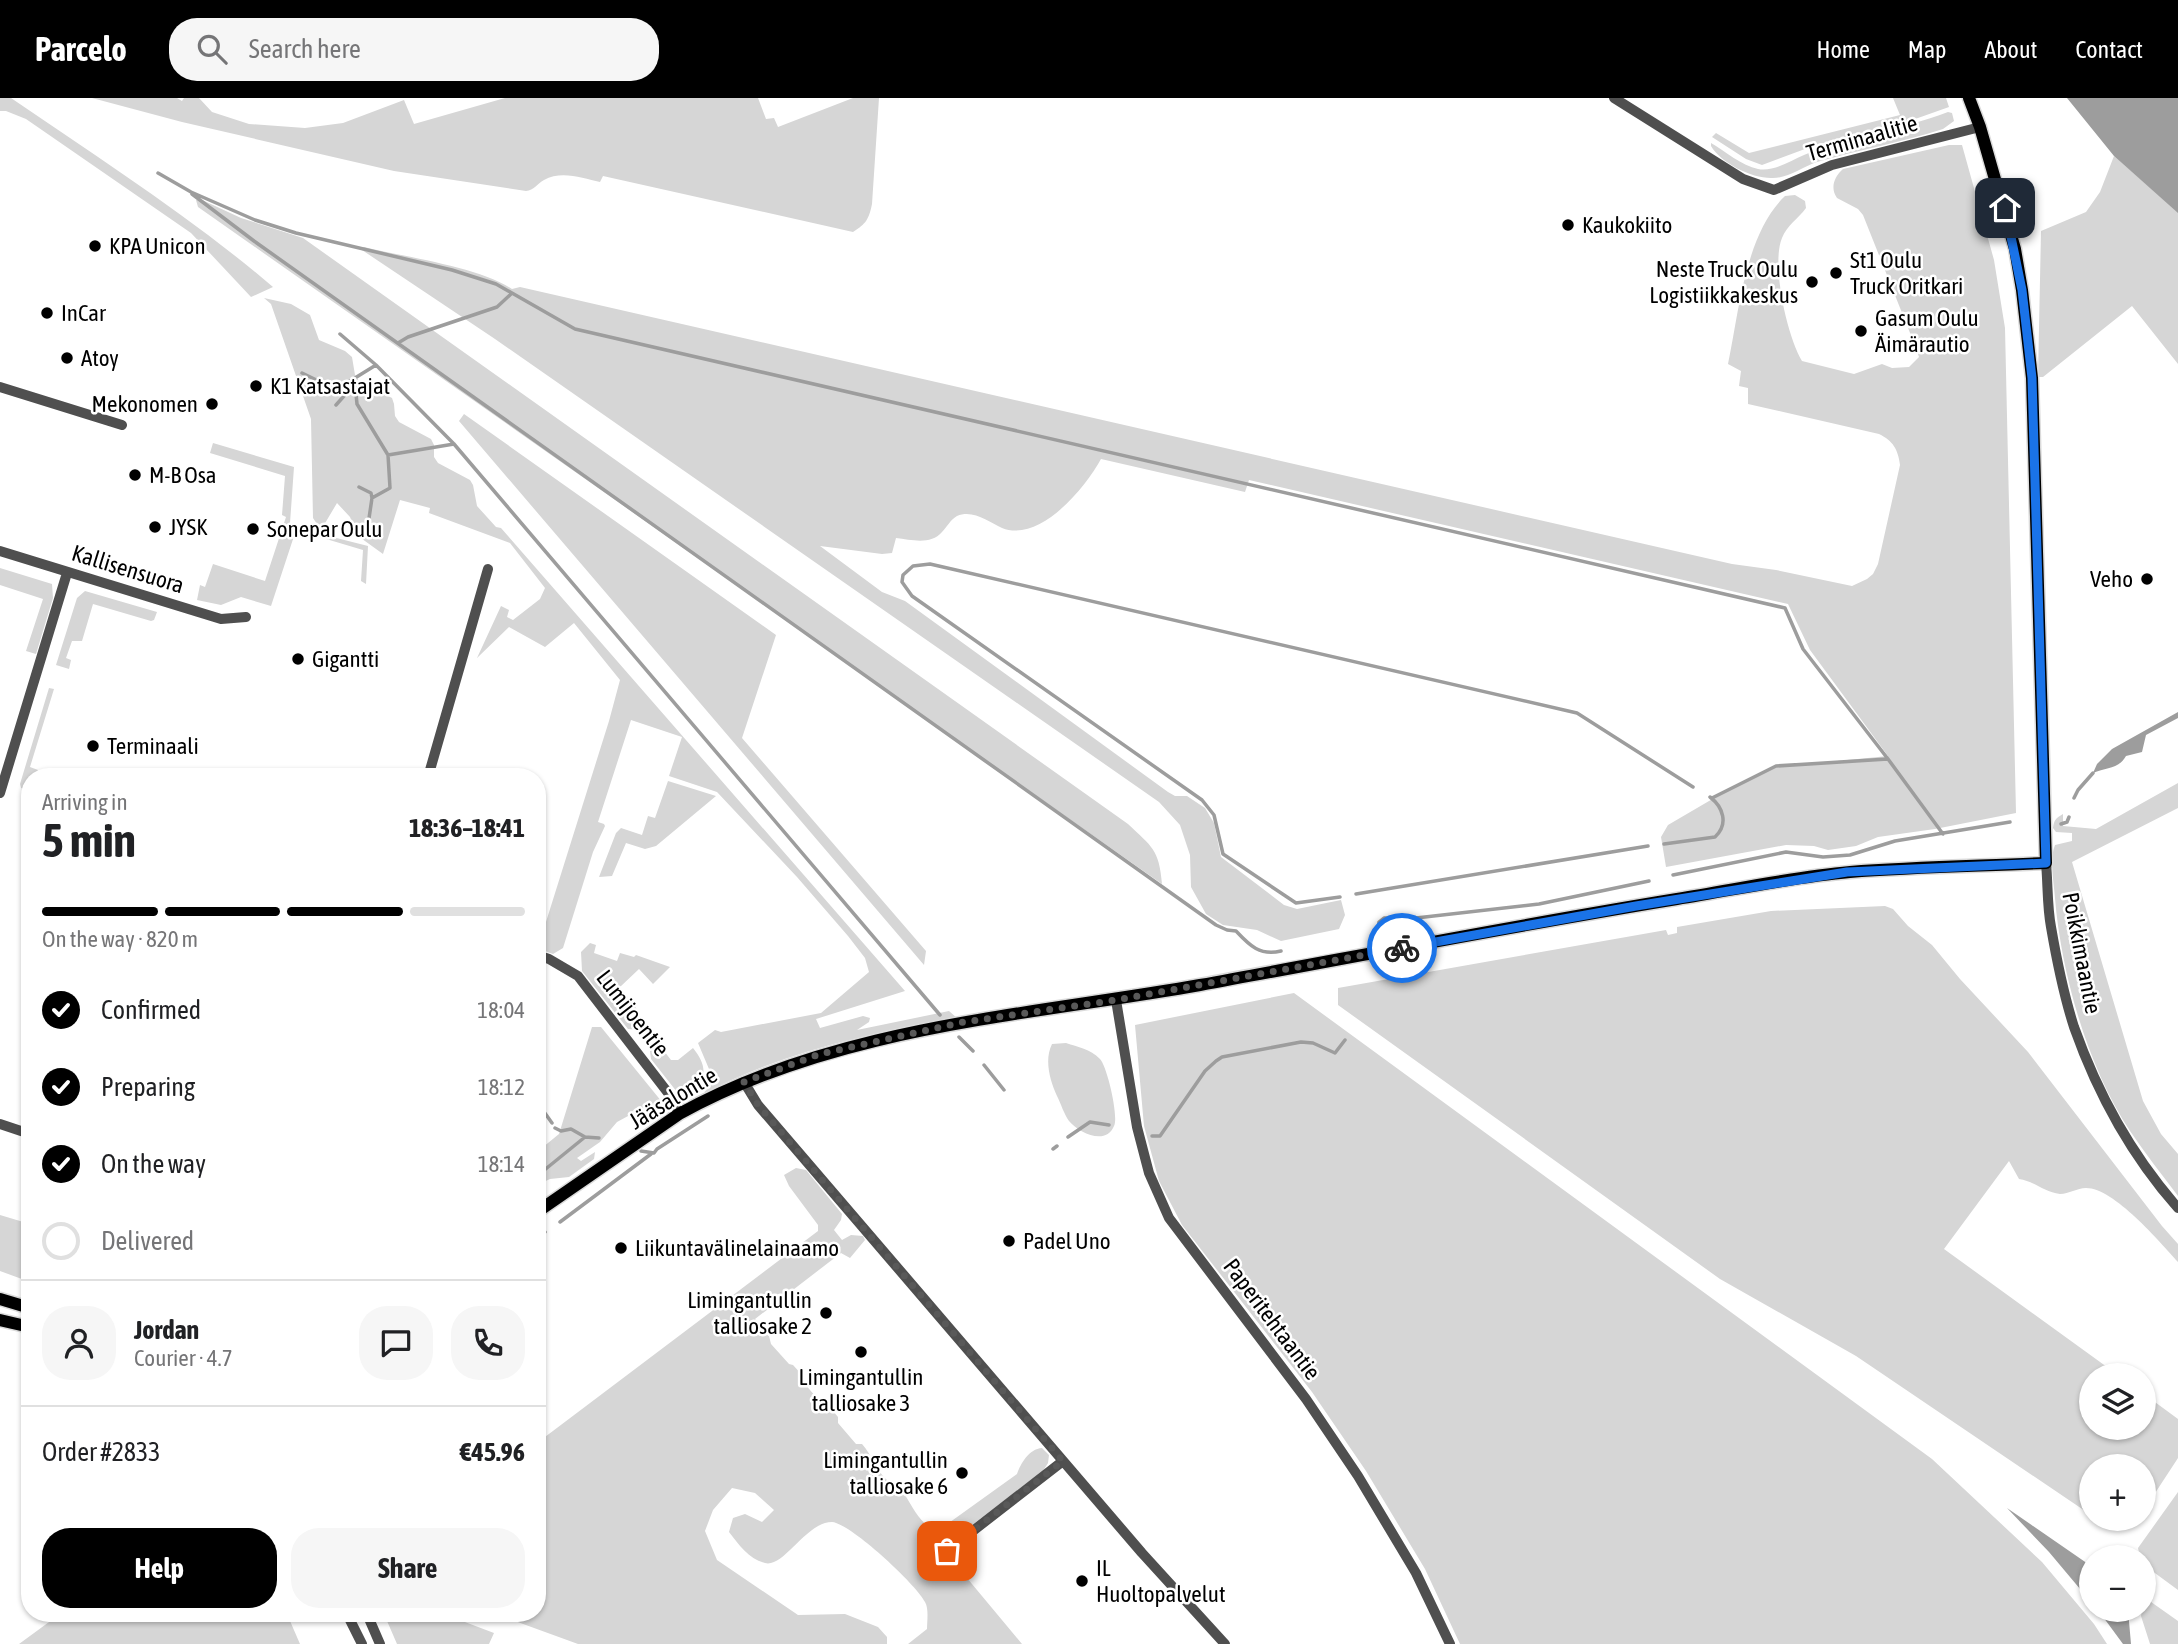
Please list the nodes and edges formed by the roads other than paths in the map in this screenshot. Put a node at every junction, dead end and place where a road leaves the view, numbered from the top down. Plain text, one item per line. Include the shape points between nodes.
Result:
1 (1614, 98) edge
2 (1969, 98) edge
3 (1980, 127) junction
4 (0, 387) edge
5 (122, 425) dead end
6 (0, 551) edge
7 (488, 569) dead end
8 (67, 573) junction
9 (246, 617) dead end
10 (431, 768) edge
11 (0, 793) edge
12 (2046, 863) junction
13 (546, 958) edge
14 (1116, 1000) junction
15 (744, 1082) junction
16 (680, 1114) junction
17 (0, 1125) edge
18 (21, 1131) edge
19 (546, 1206) edge
20 (2178, 1208) edge
21 (0, 1299) edge
22 (21, 1305) edge
23 (0, 1320) edge
24 (21, 1325) edge
25 (1063, 1461) junction
26 (947, 1551) dead end
27 (351, 1622) edge
28 (370, 1622) edge
29 (362, 1644) edge
30 (380, 1644) edge
31 (1225, 1644) edge
32 (1450, 1644) edge

1 - 3 street, Terminaalitie via 1743,179 1774,190 1832,165
2 - 3 main road, Poikkimaantie
3 - 12 main road, Poikkimaantie via 2015,249 2032,378
4 - 5 street
6 - 8 street, Kallisensuora
7 - 10 street
8 - 9 street, Kallisensuora via 222,619
8 - 11 street
12 - 14 main road, Jääsalontie via 1847,872
12 - 20 street, Poikkimaantie via 2051,925 2074,1025 2124,1135
13 - 16 street, Lumijoentie via 578,976
14 - 15 main road, Jääsalontie via 964,1022 820,1054
14 - 32 street, Paperitehtaantie via 1137,1127 1149,1173 1169,1218 1306,1399 1358,1476 1416,1573
15 - 16 main road, Jääsalontie
15 - 25 street via 758,1105
16 - 19 main road, Jääsalontie
17 - 18 street
21 - 22 main road
23 - 24 main road
25 - 26 street
25 - 31 street
27 - 29 street
28 - 30 street

